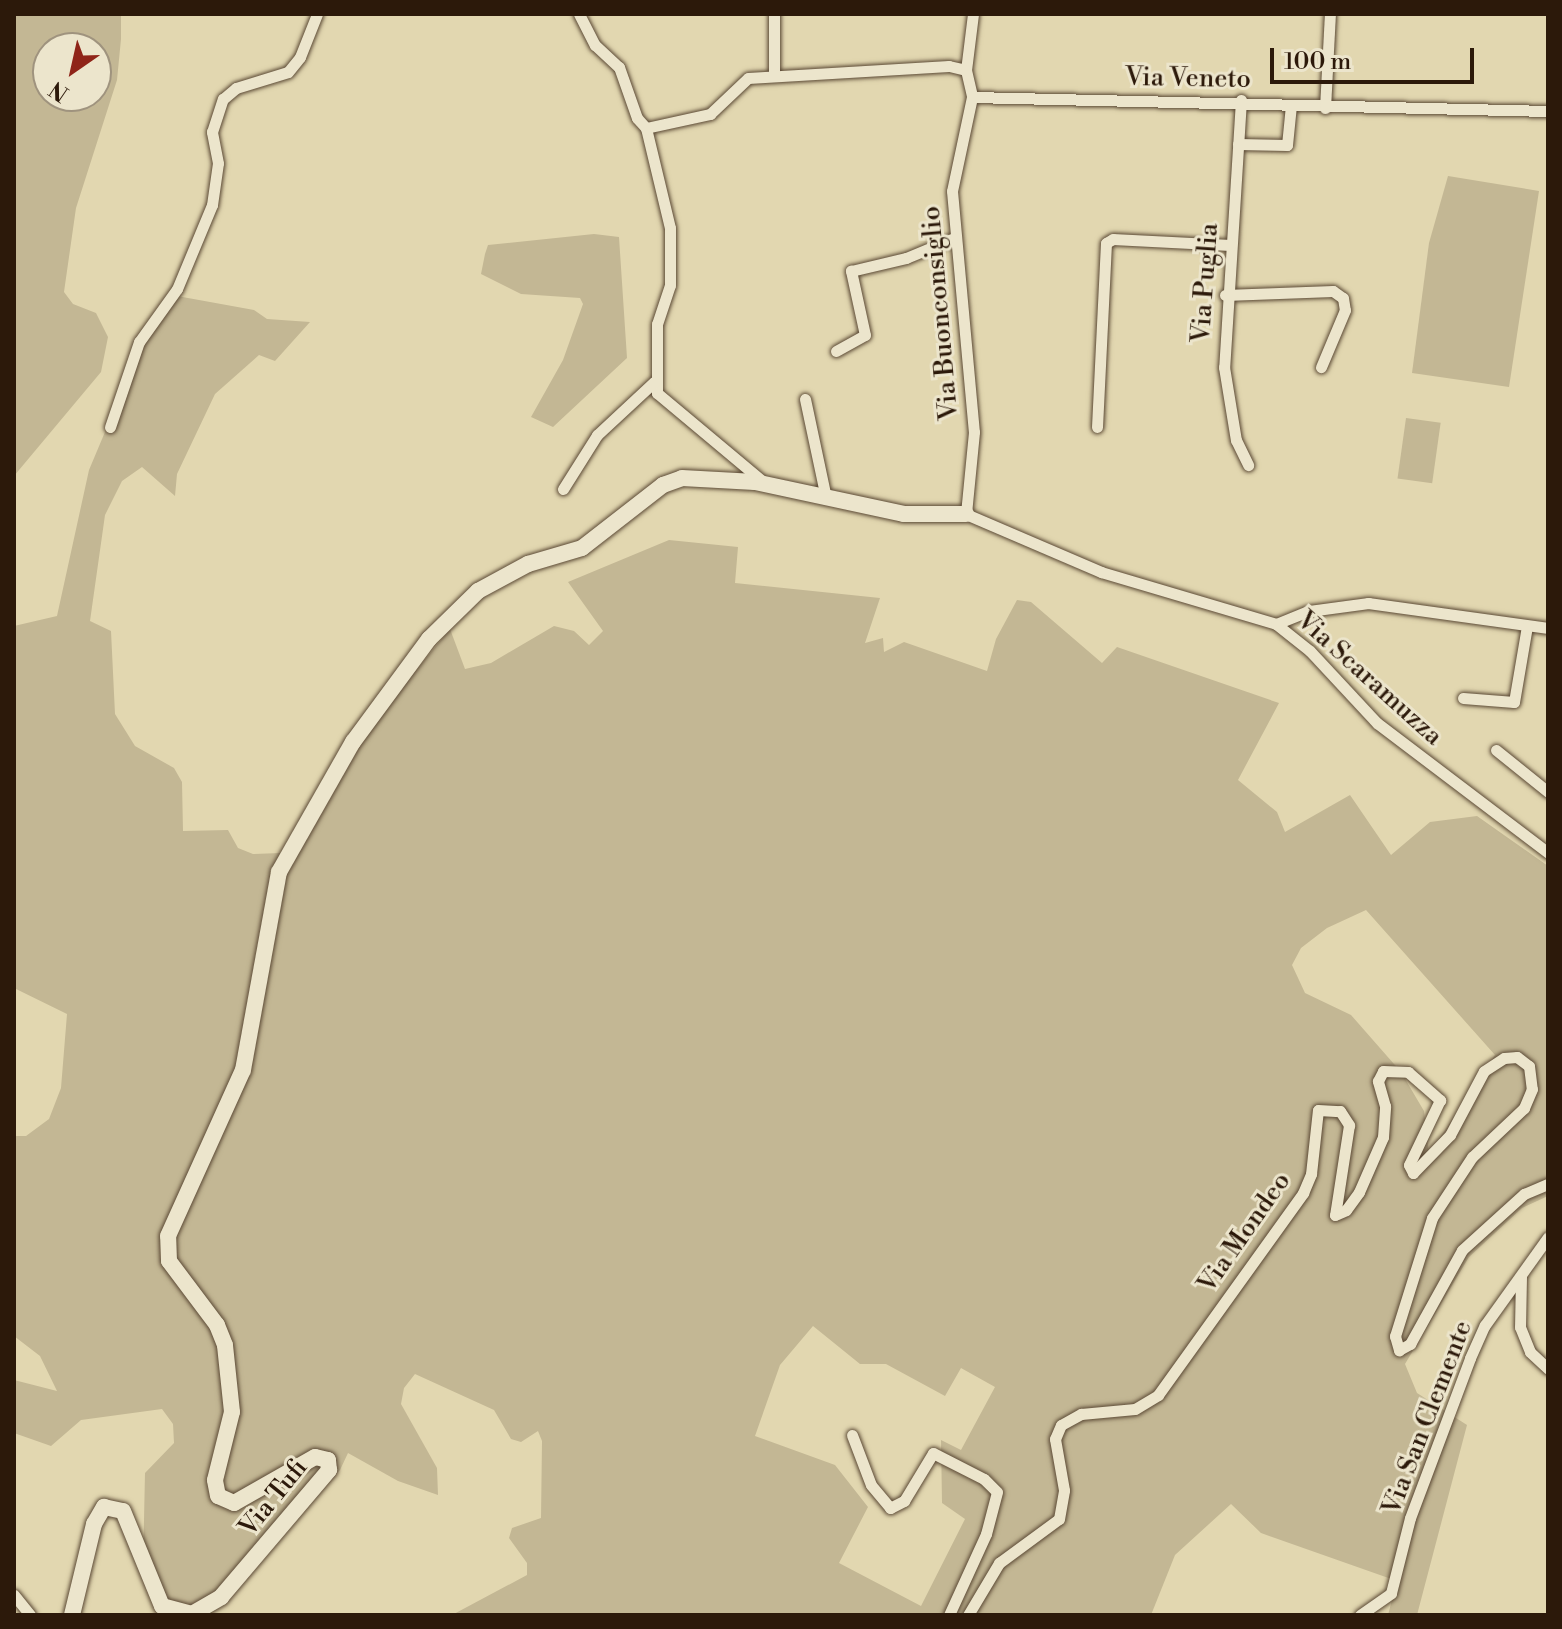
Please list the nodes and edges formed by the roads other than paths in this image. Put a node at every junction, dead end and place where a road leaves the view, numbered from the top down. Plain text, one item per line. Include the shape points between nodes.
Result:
1 (317, 14) edge
2 (579, 14) edge
3 (774, 14) edge
4 (973, 14) edge
5 (1330, 14) edge
6 (966, 70) junction
7 (774, 75) junction
8 (972, 97) junction
9 (1241, 100) junction
10 (1291, 105) junction
11 (1325, 108) junction
12 (1548, 111) edge
13 (646, 128) junction
14 (1238, 144) junction
15 (952, 239) junction
16 (1230, 245) junction
17 (1225, 295) junction
18 (836, 351) dead end
19 (1321, 367) dead end
20 (654, 382) junction
21 (805, 399) dead end
22 (110, 427) dead end
23 (1097, 427) dead end
24 (1248, 465) dead end
25 (772, 485) junction
26 (563, 489) dead end
27 (826, 498) junction
28 (966, 514) junction
29 (1276, 624) junction
30 (1527, 626) junction
31 (1548, 628) edge
32 (1463, 698) dead end
33 (1496, 750) dead end
34 (1548, 792) edge
35 (1548, 853) edge
36 (1548, 1184) edge
37 (1548, 1237) edge
38 (1521, 1274) junction
39 (1548, 1369) edge
40 (852, 1435) dead end
41 (14, 1595) edge
42 (30, 1615) edge
43 (72, 1615) edge
44 (949, 1615) edge
45 (968, 1615) edge
46 (1360, 1615) edge

1 - 22 street via 292,69 236,88 223,99 212,132 218,163 212,205 183,279 139,342
2 - 13 street via 595,45 619,67 637,118
3 - 7 street
4 - 6 street, Via Buonconsiglio
5 - 11 street
6 - 7 street via 949,66
6 - 8 street, Via Buonconsiglio
7 - 13 street via 741,82 710,114
8 - 9 street, Via Veneto
8 - 15 street, Via Buonconsiglio via 952,191
9 - 10 street, Via Veneto
9 - 14 street, Via Puglia
10 - 11 street, Via Veneto
10 - 14 street via 1287,145
11 - 12 street, Via Veneto
13 - 20 street via 671,239 670,285 657,324
14 - 16 street, Via Puglia
15 - 18 street via 906,258 851,271 865,335
15 - 28 street, Via Buonconsiglio via 974,432
16 - 17 street, Via Puglia
16 - 23 street via 1113,239 1106,243
17 - 19 street via 1333,291 1343,298 1345,310
17 - 24 street, Via Puglia via 1224,367 1236,440
20 - 25 street via 669,408
20 - 26 street via 597,435
21 - 27 street
25 - 27 street
25 - 43 street, Via Tufi via 693,478 663,485 590,544 528,564 478,591 429,639 353,742 279,872 243,1070 168,1236 169,1261 217,1325 231,1388 232,1412 215,1480 218,1496 234,1503 315,1457 326,1458 329,1470 221,1597 192,1614 162,1606 123,1511 104,1507 94,1524
27 - 28 street via 904,514
28 - 29 street via 1101,572
29 - 30 street via 1309,611 1368,603
29 - 35 street, Via Scaramuzza via 1302,643 1386,730
30 - 31 street
30 - 32 street via 1514,702
33 - 34 street
36 - 45 street, Via Mondeo via 1524,1194 1462,1250 1410,1344 1399,1350 1395,1336 1432,1218 1472,1157 1524,1108 1532,1089 1529,1066 1517,1057 1484,1071 1450,1135 1413,1173 1409,1165 1440,1100 1408,1072 1385,1069 1378,1081 1385,1106 1383,1137 1359,1192 1336,1215 1334,1197 1349,1125 1340,1111 1318,1110 1311,1174 1303,1193 1158,1395 1135,1409 1081,1414 1061,1425 1055,1439 1064,1490 1059,1519 999,1563
37 - 38 street, Via San Clemente
38 - 39 street via 1520,1327 1530,1352
38 - 46 street, Via San Clemente via 1485,1325 1470,1358 1410,1518 1391,1593
40 - 44 street via 871,1485 890,1508 904,1501 933,1453 984,1479 997,1492 986,1534
41 - 42 street

